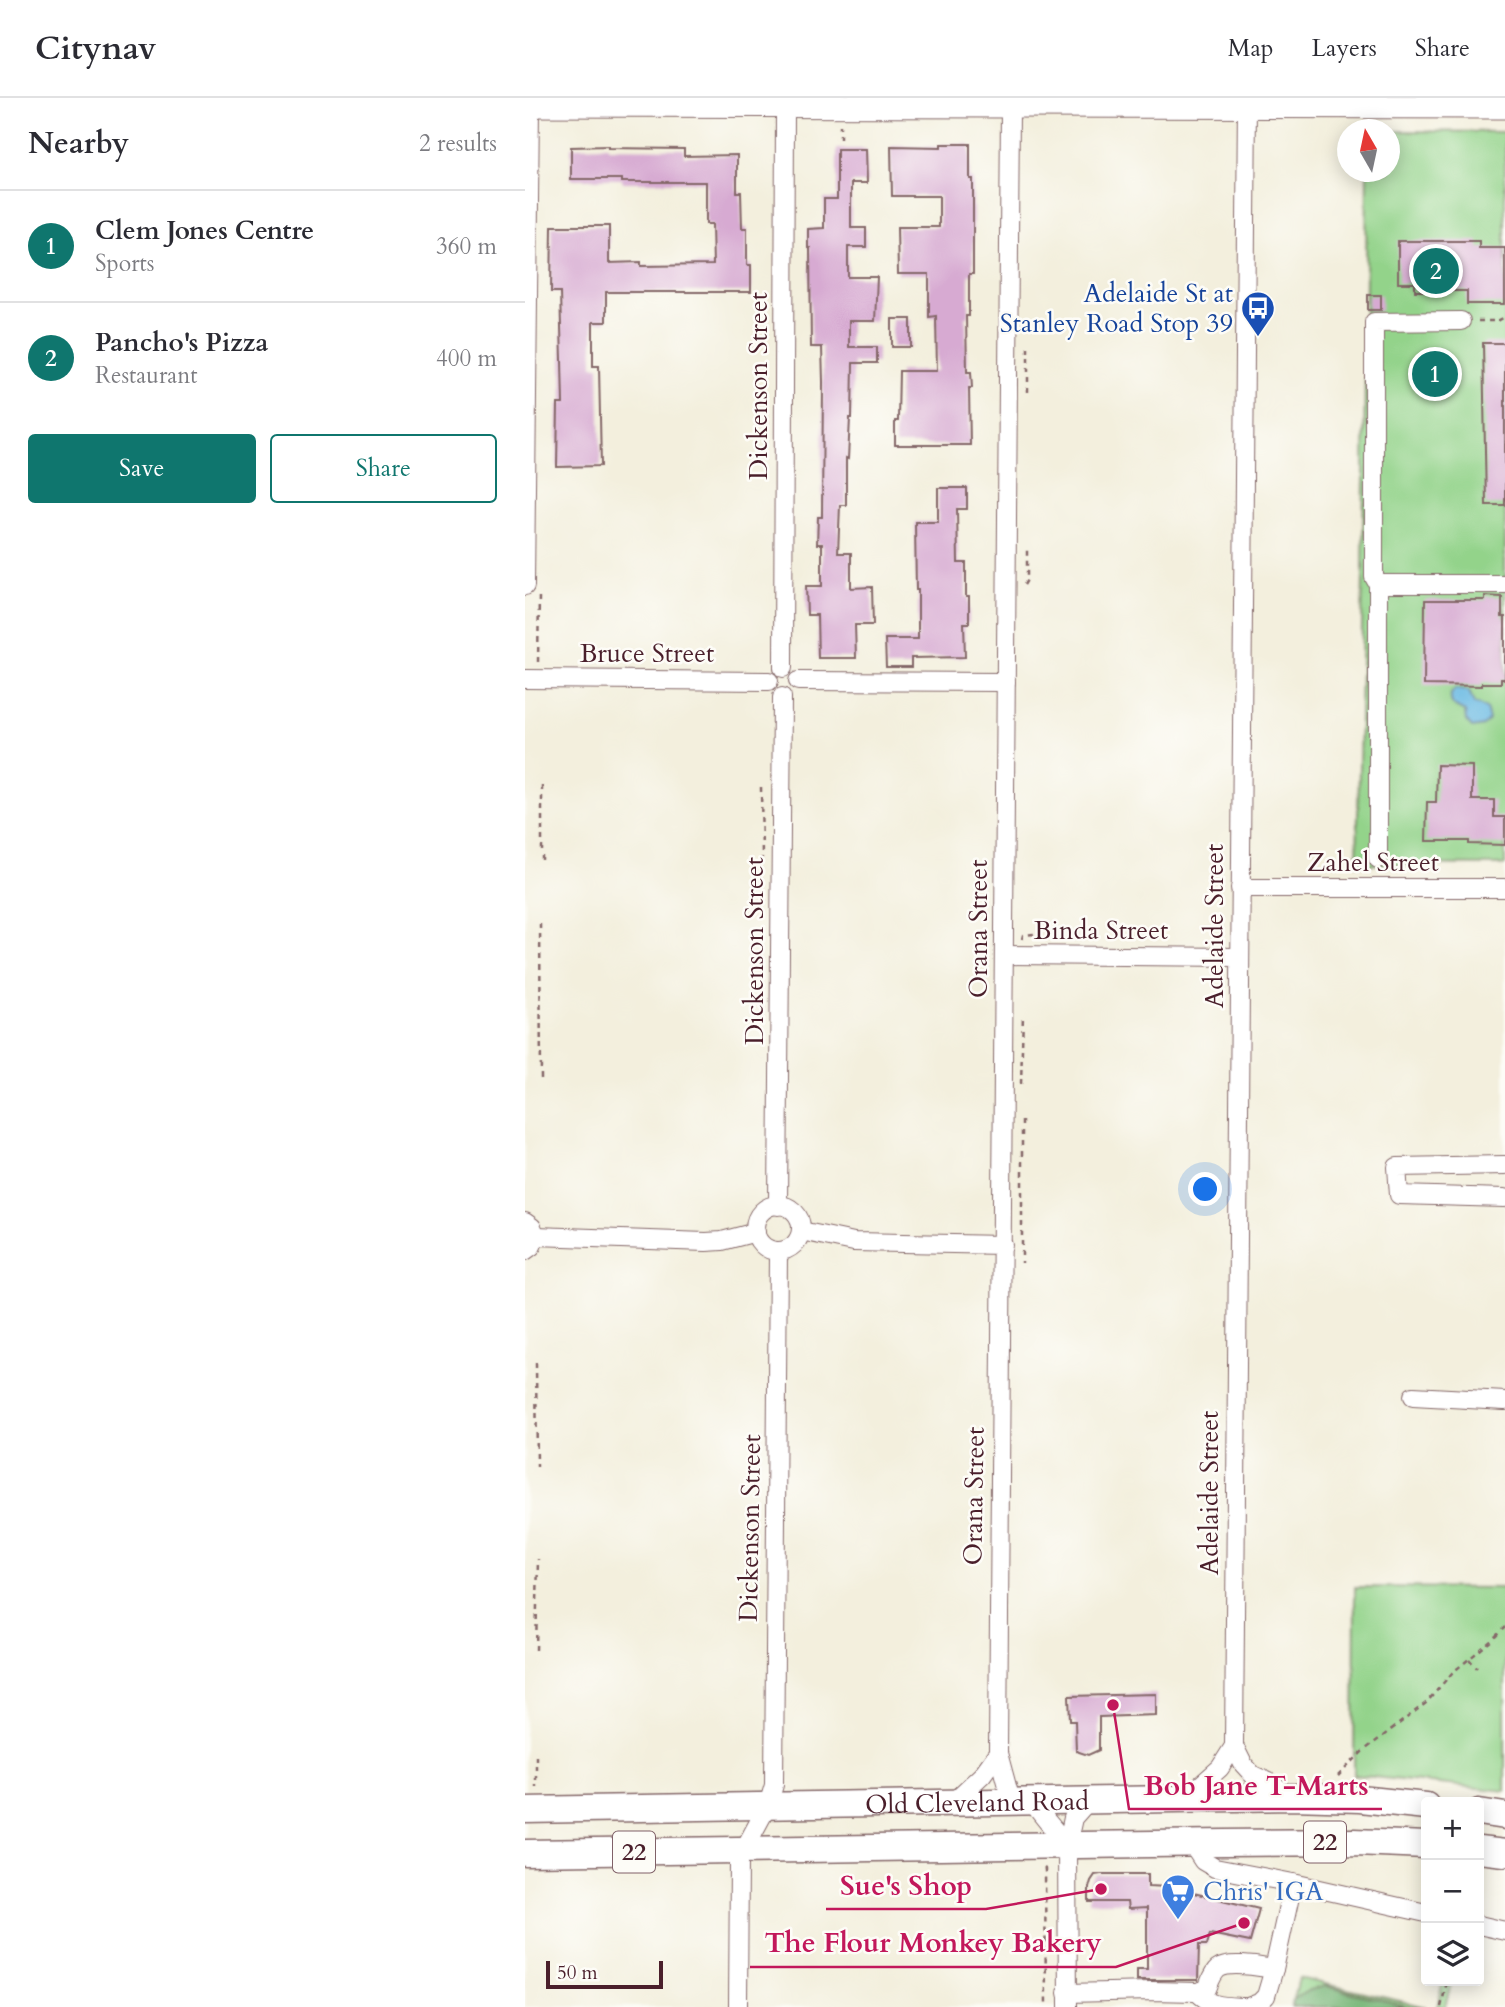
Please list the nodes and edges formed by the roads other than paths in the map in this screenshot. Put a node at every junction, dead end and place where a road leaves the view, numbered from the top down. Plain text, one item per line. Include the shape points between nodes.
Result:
1 (648, 101) edge
2 (878, 102) edge
3 (1482, 102) edge
4 (1247, 103) edge
5 (527, 105) edge
6 (785, 105) junction
7 (1010, 106) junction
8 (1505, 107) edge
9 (1461, 321) road end
10 (1378, 584) junction
11 (1505, 584) edge
12 (525, 586) edge
13 (783, 668) junction
14 (525, 679) edge
15 (769, 681) junction
16 (798, 681) junction
17 (1006, 682) junction
18 (782, 697) junction
19 (1378, 859) dead end
20 (1240, 888) junction
21 (1505, 888) edge
22 (1004, 955) junction
23 (1240, 957) junction
24 (1505, 1165) edge
25 (1505, 1198) edge
26 (778, 1206) junction
27 (801, 1231) junction
28 (755, 1232) junction
29 (529, 1237) edge
30 (1003, 1245) junction
31 (778, 1251) junction
32 (1413, 1396) dead end
33 (1505, 1401) edge
34 (1234, 1746) junction
35 (998, 1753) junction
36 (1292, 1797) junction
37 (531, 1799) edge
38 (1185, 1799) junction
39 (1089, 1800) junction
40 (1022, 1801) junction
41 (953, 1802) junction
42 (768, 1805) junction
43 (1421, 1805) edge
44 (1484, 1813) edge
45 (1505, 1816) edge
46 (1192, 1844) junction
47 (1067, 1845) junction
48 (1421, 1845) edge
49 (742, 1851) junction
50 (1484, 1851) edge
51 (525, 1853) edge
52 (1505, 1853) edge
53 (1293, 1883) junction
54 (1421, 1912) edge
55 (1484, 1926) edge
56 (1505, 1931) edge
57 (1274, 1969) junction
58 (1197, 1992) junction
59 (1067, 2000) edge
60 (738, 2007) edge
61 (1245, 2007) edge

1 - 5 main road
1 - 6 main road
2 - 6 main road
2 - 7 main road
3 - 4 main road
3 - 8 main road
4 - 7 main road
4 - 20 street, Adelaide Street
5 - 12 street
6 - 13 street, Dickenson Street
7 - 17 street, Orana Street
9 - 10 street via 1374,322 1374,577
10 - 11 street
10 - 19 street
13 - 15 street via 772,673
13 - 16 street via 794,672
14 - 15 street, Bruce Street
15 - 18 street via 771,691
16 - 17 street
16 - 18 street via 793,694
17 - 22 street, Orana Street
18 - 26 street, Dickenson Street
20 - 21 street, Zahel Street
20 - 23 street, Adelaide Street
22 - 23 street, Binda Street
22 - 30 street, Orana Street
23 - 34 street, Adelaide Street
24 - 25 street via 1397,1167 1399,1195
26 - 27 street via 796,1214
26 - 28 street via 759,1216
27 - 30 street via 854,1242
27 - 31 street via 795,1244
28 - 29 street via 706,1242
28 - 31 street via 766,1248
30 - 35 street, Orana Street
31 - 42 street, Dickenson Street via 774,1785
32 - 33 street
34 - 36 street via 1253,1775
34 - 38 street via 1220,1768
35 - 40 street, Orana Street
35 - 41 street
36 - 38 highway, Old Cleveland Road / 22
36 - 43 highway, Old Cleveland Road / 22
37 - 42 highway, Old Cleveland Road / 22
38 - 39 highway, Old Cleveland Road / 22
39 - 40 highway, Old Cleveland Road / 22
39 - 47 street via 1073,1818
40 - 41 highway, Old Cleveland Road / 22
40 - 47 street
41 - 42 highway, Old Cleveland Road / 22
42 - 49 street, Dickenson Street
44 - 45 highway
46 - 47 highway, Old Cleveland Road / 22
46 - 48 highway, Old Cleveland Road / 22
46 - 53 street via 1208,1865
47 - 49 highway, Old Cleveland Road / 22
47 - 59 street
49 - 51 highway, Old Cleveland Road / 22
49 - 60 street
50 - 52 highway
53 - 54 street
53 - 57 street
55 - 56 street
57 - 58 street via 1223,1966 1215,1970 1207,1989
57 - 61 street via 1266,1996
58 - 59 street via 1152,1991
58 - 61 street via 1213,2006

